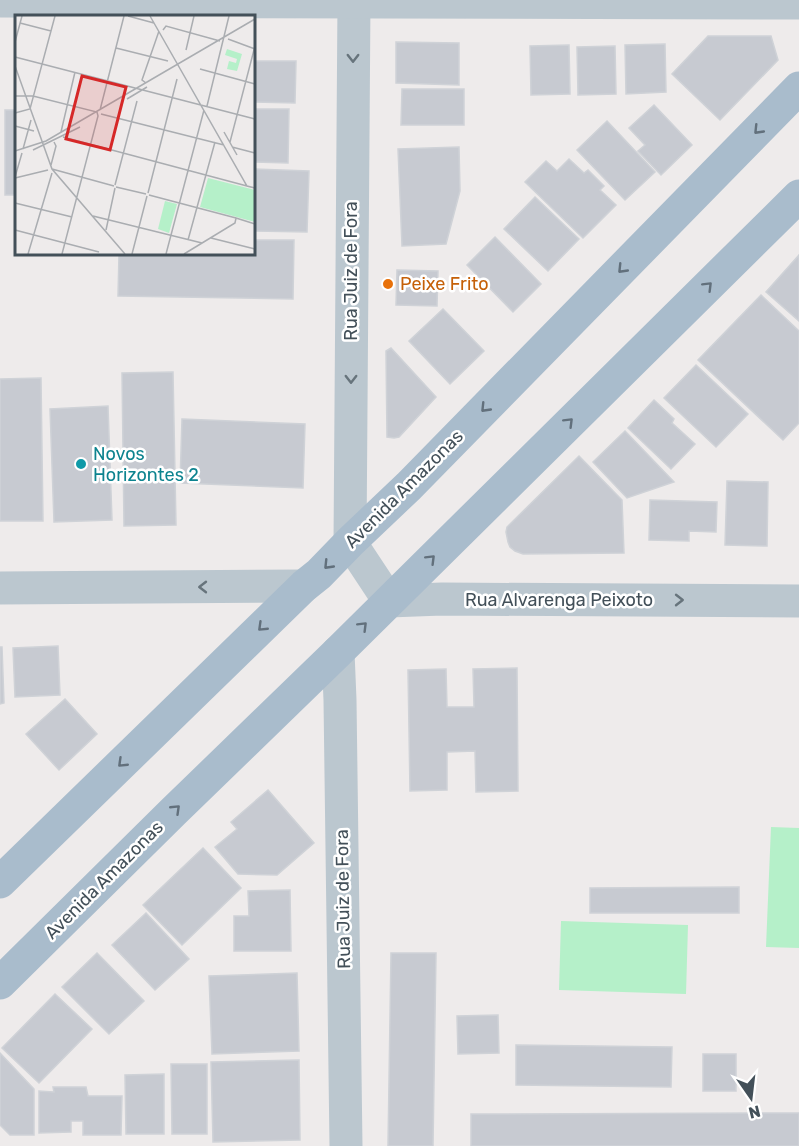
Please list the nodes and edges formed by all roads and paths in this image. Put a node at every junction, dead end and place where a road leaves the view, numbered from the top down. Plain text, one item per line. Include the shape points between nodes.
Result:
1 (354, 1) edge
2 (0, 2) edge
3 (799, 3) edge
4 (799, 88) edge
5 (799, 196) edge
6 (350, 542) junction
7 (304, 586) junction
8 (0, 588) edge
9 (389, 601) junction
10 (799, 601) edge
11 (338, 652) junction
12 (0, 882) edge
13 (0, 983) edge
14 (346, 1146) edge

1 - 2 street
1 - 3 street
1 -> 6 street, Rua Juiz de Fora
4 -> 6 main road, Avenida Amazonas
9 -> 5 main road, Avenida Amazonas
6 -> 7 main road, Avenida Amazonas
6 - 9 street
7 -> 8 street
7 -> 12 main road, Avenida Amazonas
9 -> 10 street, Rua Alvarenga Peixoto
11 -> 9 main road, Avenida Amazonas
13 -> 11 main road, Avenida Amazonas
11 - 14 street, Rua Juiz de Fora

